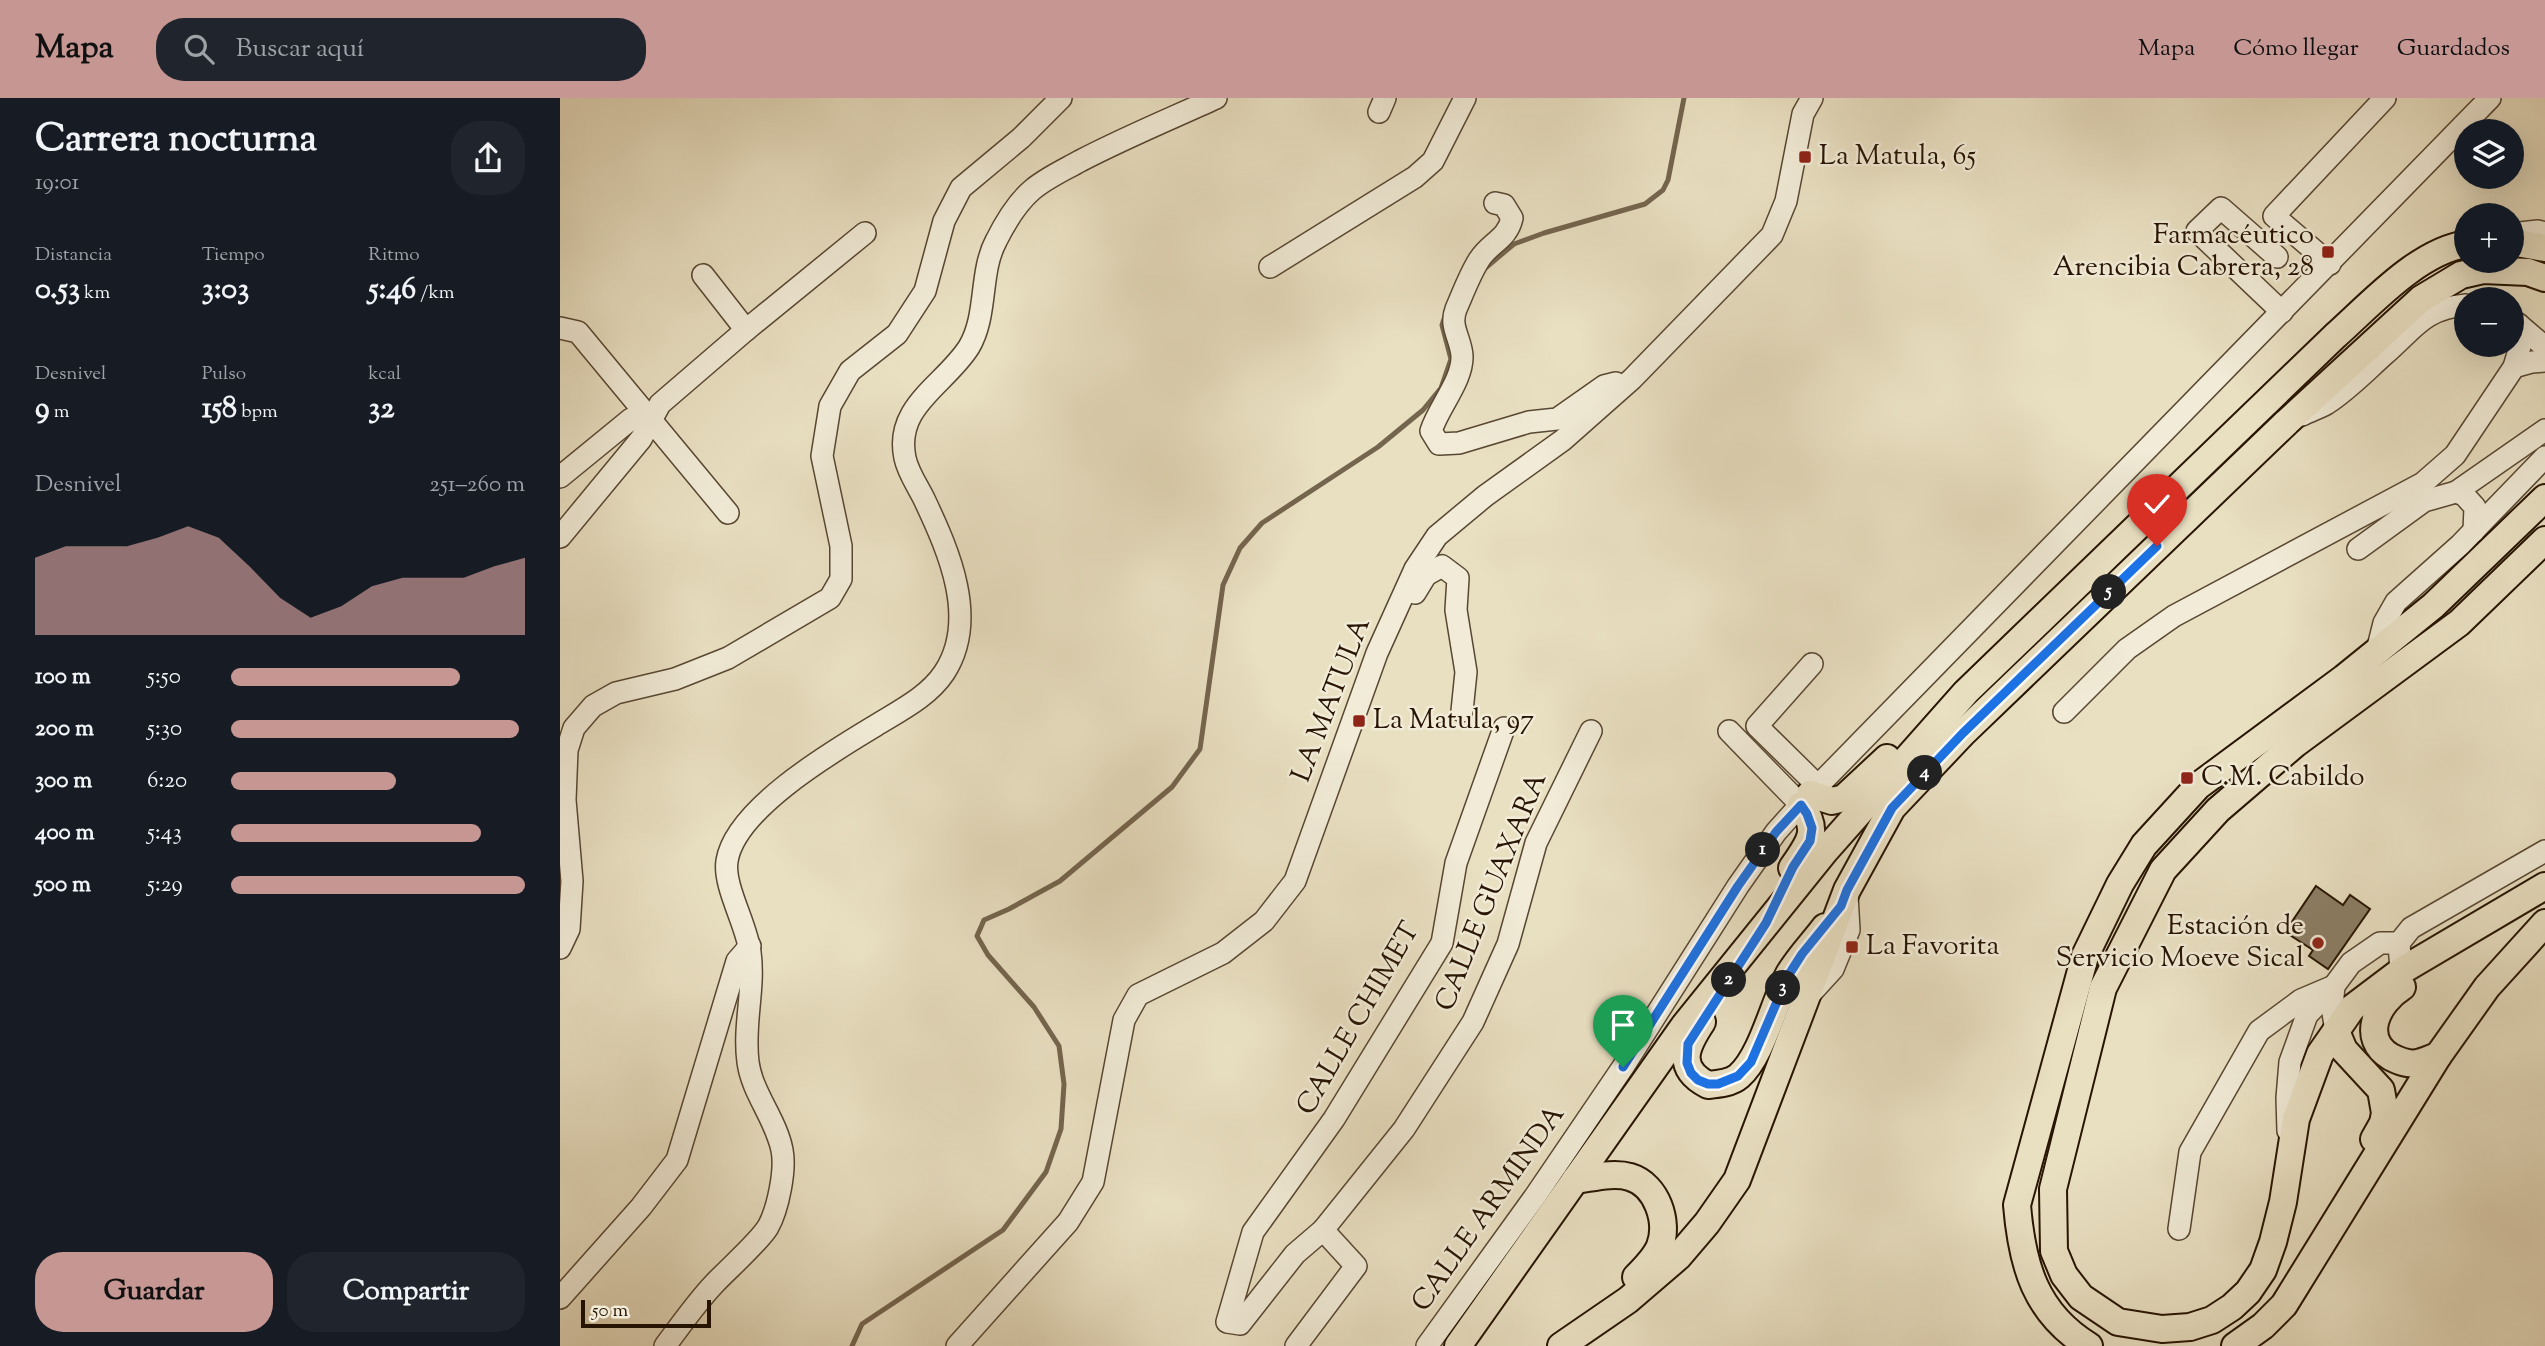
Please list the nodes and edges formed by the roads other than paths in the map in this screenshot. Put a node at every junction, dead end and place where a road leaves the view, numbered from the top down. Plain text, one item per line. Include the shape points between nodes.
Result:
1 (1061, 98) edge
2 (1216, 98) edge
3 (1465, 98) edge
4 (1812, 98) edge
5 (2385, 98) edge
6 (2490, 98) edge
7 (1495, 203) dead end
8 (2524, 232) edge
9 (865, 233) dead end
10 (2545, 233) edge
11 (2524, 244) edge
12 (2454, 247) edge
13 (2545, 248) edge
14 (2277, 257) dead end
15 (2330, 264) junction
16 (1270, 267) dead end
17 (703, 275) dead end
18 (2545, 278) edge
19 (2454, 306) edge
20 (2283, 312) junction
21 (562, 328) edge
22 (746, 330) junction
23 (2524, 330) edge
24 (2545, 347) edge
25 (2517, 357) edge
26 (2545, 361) edge
27 (2514, 367) junction
28 (1632, 379) junction
29 (650, 420) junction
30 (2287, 422) junction
31 (2545, 430) edge
32 (2545, 457) edge
33 (560, 477) edge
34 (2456, 492) junction
35 (2545, 498) edge
36 (728, 513) dead end
37 (2474, 531) junction
38 (560, 537) edge
39 (2545, 540) edge
40 (2358, 548) dead end
41 (2378, 651) junction
42 (1377, 653) junction
43 (1812, 664) dead end
44 (1462, 711) dead end
45 (2064, 712) dead end
46 (1504, 728) dead end
47 (1729, 730) dead end
48 (1591, 731) dead end
49 (1930, 732) junction
50 (1810, 795) junction
51 (2545, 851) edge
52 (2545, 886) edge
53 (1844, 898) junction
54 (1766, 923) junction
55 (2545, 923) edge
56 (2399, 943) junction
57 (750, 946) junction
58 (560, 948) edge
59 (2398, 981) junction
60 (2334, 986) junction
61 (2336, 1031) junction
62 (2438, 1056) junction
63 (2366, 1071) junction
64 (2308, 1083) junction
65 (2289, 1153) junction
66 (1575, 1180) junction
67 (2354, 1193) junction
68 (2179, 1229) dead end
69 (1323, 1230) junction
70 (1538, 1231) junction
71 (560, 1298) edge
72 (1227, 1322) joint
73 (1583, 1330) junction
74 (665, 1346) edge
75 (957, 1346) edge
76 (1296, 1346) edge
77 (1427, 1346) edge
78 (1444, 1346) edge
79 (1458, 1346) edge
80 (1561, 1346) edge
81 (2089, 1346) edge
82 (2235, 1346) edge

1 - 58 street via 961,188 944,221 925,291 897,334 850,371 830,406 822,456 841,579 830,598 727,658 615,693 593,706 574,727 567,750 565,800 572,881 569,929
2 - 57 street via 1058,173 1031,191 993,244 972,343 957,365 920,400 904,435 905,460 951,557 960,610 957,644 943,674 914,702 780,791 732,841 726,866
3 - 16 street via 1433,161 1415,177
4 - 28 street, LA MATULA via 1803,114 1786,201 1772,235
5 - 15 street via 2274,216
6 - 15 street, CALLE ARMINDA
7 - 28 street via 1504,205 1511,218 1509,231 1480,258 1456,309 1452,322 1462,357 1452,391 1431,431 1439,444 1557,419 1604,386
8 - 10 street
9 - 22 street
11 - 13 main road
12 - 49 main road via 2437,252 2395,283 2335,336
14 - 20 street via 2221,208 2197,231
15 - 20 street, CALLE ARMINDA
17 - 22 street
18 - 30 main road via 2528,272 2483,270 2442,284 2378,336
19 - 30 street via 2431,312 2327,403
20 - 50 street, CALLE ARMINDA
21 - 29 street via 578,332
22 - 29 street via 660,404
23 - 24 street
25 - 27 street
26 - 27 street
27 - 45 street via 2455,455 2423,483 2174,616 2127,649
28 - 42 street, LA MATULA via 1563,440 1437,536 1415,569
29 - 33 street via 631,419
29 - 36 street
29 - 38 street via 640,439
30 - 53 main road via 1963,733 1892,808
31 - 34 street
32 - 37 street
34 - 37 street via 2475,507
34 - 40 street via 2424,501
35 - 41 main road via 2433,606
37 - 41 street via 2396,602 2384,623
39 - 65 main road via 2459,623 2295,744 2218,810 2163,870 2103,988 2053,1189 2054,1251 2064,1275 2081,1297 2118,1322 2162,1329 2213,1320 2248,1292 2263,1270 2283,1202
41 - 81 main road via 2198,786 2144,845 2085,956 2017,1205 2020,1242 2039,1297 2056,1320
42 - 44 street via 1426,575 1442,566 1458,578 1456,610 1466,672
42 - 75 street, LA MATULA via 1294,881 1264,921 1223,953 1138,995 1124,1020 1093,1182 1068,1222
43 - 50 street via 1757,726
46 - 72 street, CALLE CHIMET via 1455,863 1442,943 1334,1119 1253,1232
47 - 50 street
48 - 69 street, CALLE GUAXARA via 1536,843 1507,944 1473,1022 1404,1129
49 - 50 main road via 1895,750 1844,798 1832,801
49 - 54 main road
50 - 54 main road via 1810,841
50 - 77 street, CALLE ARMINDA via 1776,832 1738,886 1623,1067
51 - 56 street via 2411,928
52 - 59 main road
53 - 54 main road via 1788,976 1751,1062 1728,1082 1708,1084 1691,1073 1688,1044
53 - 73 main road via 1737,1180 1678,1257 1628,1300
54 - 66 main road via 1684,1026
55 - 62 main road via 2487,987
56 - 59 street
56 - 60 street via 2380,943 2351,963
57 - 71 street via 737,961 677,1160
57 - 74 street via 753,977 746,1046 749,1068 783,1152 782,1185 768,1228 709,1289
59 - 61 main road via 2352,1008
59 - 62 main road via 2376,1015 2378,1045 2405,1063
60 - 61 street
60 - 65 street via 2307,1015 2290,1062
60 - 68 street via 2301,1000 2259,1031 2190,1152
61 - 63 main road via 2344,1050
61 - 64 main road
62 - 67 main road
63 - 64 main road via 2333,1070
63 - 67 main road via 2381,1090 2385,1113
64 - 65 main road
66 - 70 main road
66 - 73 main road via 1631,1177 1648,1188 1658,1203 1663,1233 1660,1248 1643,1270
67 - 82 main road via 2284,1305
69 - 72 street, CALLE GUAXARA via 1295,1254 1240,1324
69 - 76 street via 1356,1266
70 - 78 main road
70 - 79 main road
73 - 80 main road

